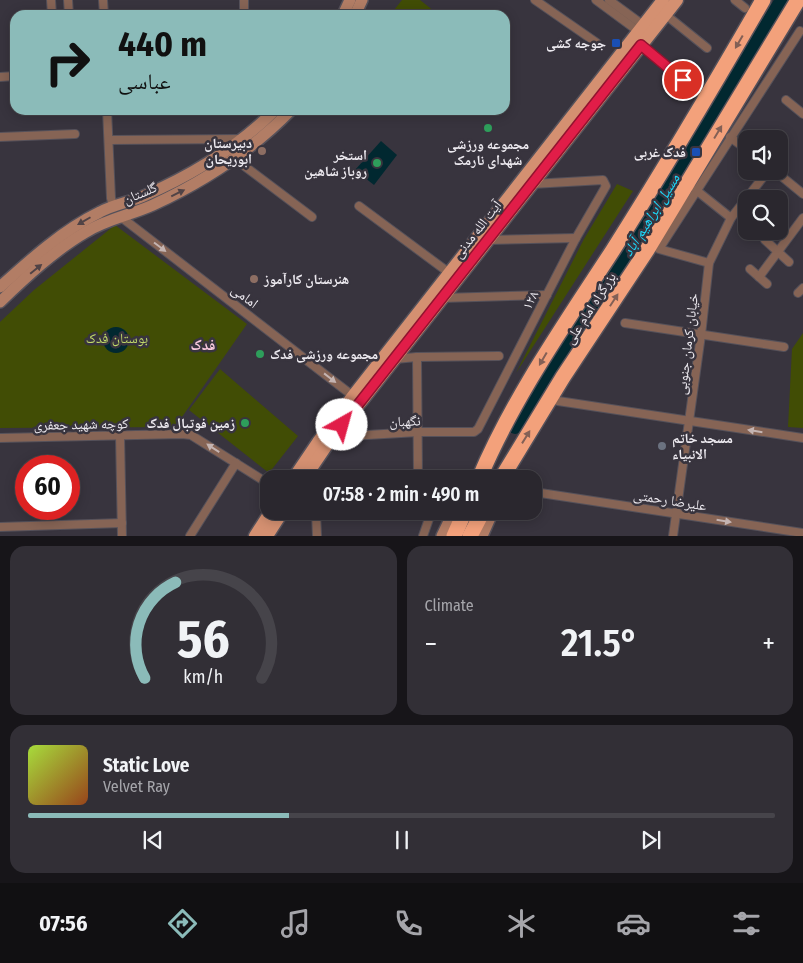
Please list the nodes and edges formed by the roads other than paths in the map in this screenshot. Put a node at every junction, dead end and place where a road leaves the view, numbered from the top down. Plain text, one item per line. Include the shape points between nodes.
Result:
1 (535, 0) edge
2 (596, 0) edge
3 (610, 0) edge
4 (663, 0) edge
5 (677, 0) edge
6 (736, 0) edge
7 (763, 0) edge
8 (798, 0) edge
9 (745, 8) dead end
10 (666, 15) junction
11 (802, 30) edge
12 (644, 34) junction
13 (597, 43) dead end
14 (707, 48) dead end
15 (697, 92) dead end
16 (786, 100) dead end
17 (803, 114) edge
18 (107, 115) edge
19 (270, 115) edge
20 (286, 115) edge
21 (75, 134) dead end
22 (0, 137) edge
23 (730, 137) junction
24 (242, 139) junction
25 (108, 140) junction
26 (738, 143) edge
27 (234, 159) junction
28 (761, 180) edge
29 (786, 180) edge
30 (532, 184) junction
31 (696, 190) junction
32 (803, 194) edge
33 (113, 206) junction
34 (359, 206) dead end
35 (121, 217) junction
36 (312, 217) dead end
37 (731, 218) junction
38 (803, 218) edge
39 (576, 238) junction
40 (488, 240) junction
41 (765, 240) dead end
42 (778, 252) junction
43 (789, 262) dead end
44 (709, 263) junction
45 (750, 269) dead end
46 (448, 272) junction
47 (759, 277) junction
48 (767, 284) dead end
49 (0, 287) edge
50 (547, 295) junction
51 (442, 298) junction
52 (0, 302) edge
53 (625, 323) dead end
54 (701, 335) junction
55 (784, 346) dead end
56 (499, 356) dead end
57 (417, 357) junction
58 (394, 359) junction
59 (357, 399) junction
60 (558, 401) dead end
61 (689, 420) junction
62 (477, 431) joint
63 (418, 432) junction
64 (120, 436) junction
65 (333, 437) junction
66 (0, 438) edge
67 (803, 438) edge
68 (493, 445) junction
69 (236, 463) junction
70 (299, 470) edge
71 (310, 470) edge
72 (418, 470) edge
73 (478, 470) edge
74 (483, 470) edge
75 (507, 470) edge
76 (260, 478) edge
77 (542, 493) edge
78 (676, 514) junction
79 (271, 520) edge
80 (275, 520) edge
81 (316, 520) edge
82 (429, 520) edge
83 (450, 520) edge
84 (461, 520) edge
85 (478, 520) edge
86 (489, 520) edge
87 (122, 523) junction
88 (0, 526) edge
89 (803, 533) edge
90 (122, 536) edge
91 (190, 536) edge
92 (255, 536) edge
93 (267, 536) edge
94 (317, 536) edge
95 (423, 536) edge
96 (442, 536) edge
97 (454, 536) edge
98 (470, 536) edge
99 (482, 536) edge
100 (673, 536) edge

1 - 13 street
2 - 12 street
3 - 12 street
4 - 12 main road, آیت الله مدنی
5 - 10 main road, آیت الله مدنی
6 - 9 street
7 -> 68 highway, بزرگراه امام علی via 684,138 551,346
75 -> 8 highway, بزرگراه امام علی via 563,377 647,250
10 - 12 main road, آیت الله مدنی
10 - 14 street
11 - 23 street
12 - 15 street
12 - 30 main road, آیت الله مدنی
12 - 46 main road
16 - 17 street
18 - 25 street
19 - 24 main road, گلستان
20 - 27 main road, گلستان
21 - 22 street
23 - 26 street
23 - 31 street
24 - 25 street
24 - 33 main road, گلستان via 190,174 144,196
25 - 33 street
35 -> 27 main road, گلستان via 152,206 195,184
27 - 36 street
28 - 37 street, خیابان کرمان جنوبی
29 - 32 street
30 - 39 street, ۱۲۸ via 605,182 606,186
30 - 40 main road, آیت الله مدنی
31 - 37 street
31 - 44 street via 659,249
33 - 35 main road
33 -> 49 main road, گلستان via 59,237
34 - 46 street
52 -> 35 main road, گلستان via 78,237 106,221
35 -> 59 street, امامی
37 - 44 street, خیابان کرمان جنوبی
38 - 42 street
39 - 40 street
39 - 50 street, ۱۲۸
40 - 51 main road, آیت الله مدنی
41 - 42 street
42 - 43 street
42 - 47 street
44 - 54 street, خیابان کرمان جنوبی
45 - 47 street
46 - 59 main road
47 - 48 street
50 - 51 street
50 - 62 street, ۱۲۸
51 - 58 main road, آیت الله مدنی
53 - 54 street
54 - 55 street
54 - 61 street, خیابان کرمان جنوبی
56 - 57 street
57 - 58 street
57 - 63 street
58 - 59 main road, آیت الله مدنی
59 - 65 main road, آیت الله مدنی
59 - 70 main road, آیت الله مدنی via 318,442
60 - 61 street
67 -> 61 street
61 - 78 street, خیابان کرمان جنوبی
62 - 63 street, نگهبان
63 - 65 street, نگهبان
63 - 72 street
64 - 66 street, کوچه شهید جعفری
69 -> 64 street, کوچه شهید جعفری via 191,435
64 - 87 street
65 - 71 main road, آیت الله مدنی
68 - 73 main road
68 - 74 highway, بزرگراه امام علی
69 - 76 street, کوچه شهید جعفری
69 - 91 street
77 - 78 street, علیرضا رحمتی
78 -> 89 street, علیرضا رحمتی
78 - 100 street, خیابان کرمان جنوبی
79 - 92 main road
80 - 93 main road
81 - 94 street
82 - 95 street
83 - 96 main road
84 - 97 highway
85 - 98 highway
86 - 99 main road
87 - 88 street
87 - 90 street

